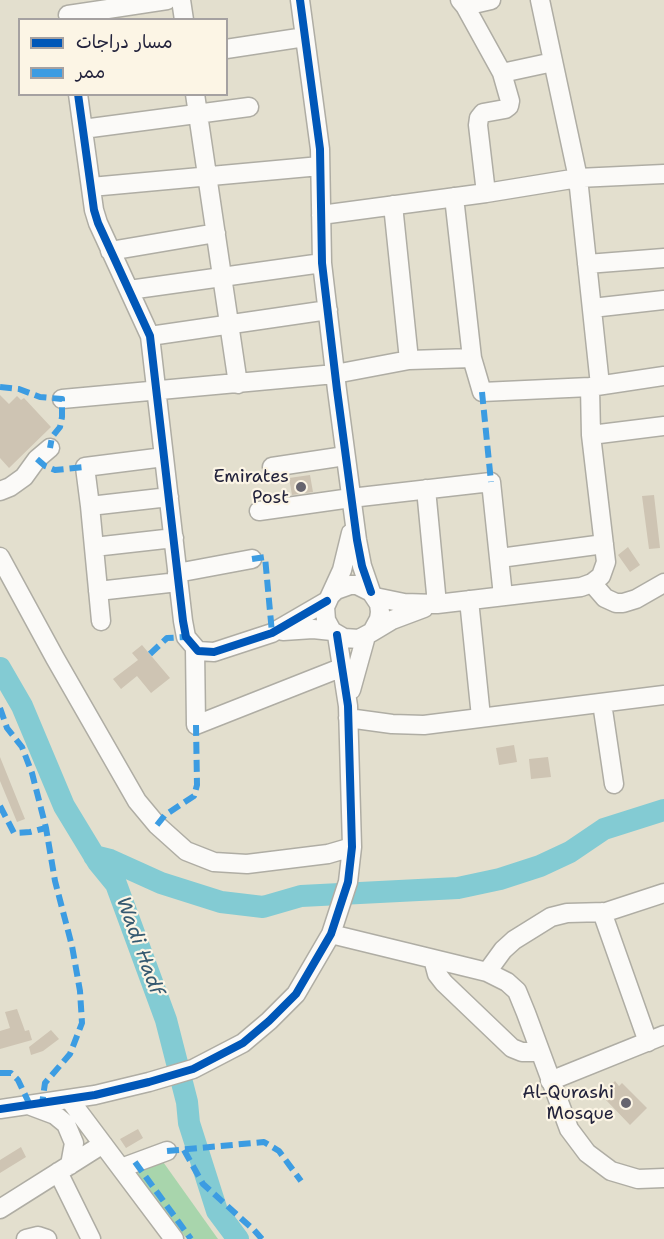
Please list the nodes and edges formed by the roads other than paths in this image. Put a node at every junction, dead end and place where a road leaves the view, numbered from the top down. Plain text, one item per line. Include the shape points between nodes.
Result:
1 (167, 0) edge
2 (181, 0) edge
3 (300, 0) edge
4 (491, 0) edge
5 (540, 0) edge
6 (463, 3) edge
7 (67, 12) edge
8 (184, 18) edge
9 (305, 37) junction
10 (228, 49) edge
11 (553, 62) junction
12 (502, 73) junction
13 (78, 96) edge
14 (195, 96) edge
15 (249, 107) dead end
16 (198, 114) junction
17 (83, 129) junction
18 (320, 166) junction
19 (664, 174) edge
20 (207, 177) junction
21 (578, 178) junction
22 (91, 187) junction
23 (486, 193) junction
24 (454, 197) junction
25 (393, 205) junction
26 (321, 215) junction
27 (216, 233) junction
28 (110, 251) junction
29 (664, 258) edge
30 (322, 263) junction
31 (587, 264) junction
32 (222, 277) junction
33 (129, 290) junction
34 (664, 300) edge
35 (592, 308) junction
36 (327, 310) junction
37 (229, 324) junction
38 (150, 336) junction
39 (472, 358) junction
40 (409, 360) junction
41 (335, 374) junction
42 (664, 376) edge
43 (238, 384) junction
44 (595, 386) junction
45 (156, 390) junction
46 (62, 399) dead end
47 (664, 426) edge
48 (591, 435) junction
49 (50, 448) dead end
50 (345, 456) junction
51 (164, 457) junction
52 (272, 467) dead end
53 (426, 489) junction
54 (0, 491) edge
55 (169, 497) junction
56 (90, 506) junction
57 (352, 506) junction
58 (259, 511) dead end
59 (174, 538) junction
60 (604, 544) junction
61 (94, 547) junction
62 (0, 557) edge
63 (500, 558) junction
64 (252, 559) dead end
65 (178, 577) junction
66 (592, 583) junction
67 (664, 583) edge
68 (98, 591) junction
69 (373, 595) junction
70 (503, 596) junction
71 (329, 598) junction
72 (469, 600) junction
73 (437, 604) junction
74 (101, 621) dead end
75 (272, 633) junction
76 (335, 633) junction
77 (369, 634) junction
78 (195, 648) junction
79 (343, 667) junction
80 (664, 695) edge
81 (602, 703) junction
82 (348, 712) junction
83 (481, 717) junction
84 (614, 784) dead end
85 (352, 847) junction
86 (664, 893) edge
87 (602, 912) junction
88 (331, 934) junction
89 (433, 959) junction
90 (487, 972) junction
91 (656, 1039) edge
92 (540, 1052) junction
93 (550, 1081) junction
94 (69, 1099) junction
95 (30, 1106) junction
96 (0, 1109) edge
97 (103, 1144) junction
98 (167, 1151) dead end
99 (121, 1168) junction
100 (64, 1169) junction
101 (664, 1178) edge
102 (1, 1207) edge
103 (26, 1239) edge
104 (47, 1239) edge
105 (91, 1239) edge
106 (174, 1239) edge

1 - 7 street
2 - 8 street
3 - 9 street
4 - 6 street
5 - 11 street
6 - 12 street
9 - 10 street
9 - 18 street
11 - 12 street
11 - 21 street
12 - 23 street via 509,106 483,113 478,125
13 - 17 street
14 - 16 street
15 - 16 street
16 - 17 street
16 - 20 street
17 - 22 street
18 - 20 street
18 - 26 street
19 - 21 street
20 - 22 street
20 - 27 street
21 - 23 street
21 - 31 street
22 - 28 street via 98,223
23 - 24 street
24 - 25 street
24 - 39 street
25 - 26 street
25 - 40 street
26 - 30 street
27 - 28 street
27 - 32 street
28 - 33 street
29 - 31 street
30 - 32 street
30 - 36 street
31 - 35 street
32 - 33 street
32 - 37 street
33 - 38 street
34 - 35 street
35 - 44 street
36 - 37 street
36 - 41 street
37 - 38 street
37 - 43 street
38 - 45 street
39 - 40 street
39 - 44 street via 482,393
40 - 41 street
41 - 43 street
41 - 50 street
42 - 44 street
43 - 45 street
44 - 48 street
45 - 46 street
45 - 51 street
47 - 48 street
48 - 60 street
49 - 54 street via 24,477
50 - 52 street
50 - 57 street
51 - 55 street
51 - 56 street via 85,467
53 - 57 street
53 - 63 street via 491,482
53 - 73 street
55 - 56 street
55 - 59 street
56 - 61 street
57 - 58 street
57 - 69 street via 362,566
57 - 71 street via 346,557
59 - 61 street
59 - 65 street
60 - 63 street
60 - 66 street via 606,562 601,576
61 - 68 street
62 - 85 street via 137,801 186,852 214,862 247,864 328,854
63 - 70 street
64 - 65 street
65 - 68 street
65 - 78 street via 186,637
66 - 67 street via 605,598 616,603 636,599
66 - 70 street
68 - 74 street
69 - 71 street via 350,585 336,590
69 - 73 street via 404,603
69 - 77 street via 380,612
70 - 72 street
71 - 75 street
71 - 76 street via 325,613
72 - 73 street
72 - 83 street
73 - 77 street via 392,620
75 - 76 street via 303,629
75 - 78 street via 214,652
76 - 77 street via 351,640
76 - 79 street
77 - 82 street via 355,671
78 - 79 street via 196,725
79 - 82 street
80 - 81 street
81 - 83 street
81 - 84 street
82 - 83 street via 392,724 424,725
82 - 85 street
85 - 88 street via 348,882
86 - 87 street
87 - 90 street via 551,917 514,940
87 - 91 street
88 - 89 street
88 - 94 street via 296,994 243,1043 179,1074
89 - 90 street
89 - 92 street via 444,983 512,1048
90 - 92 street via 507,981 517,991
91 - 93 street
92 - 93 street
93 - 101 street via 569,1129 587,1153 611,1171 638,1179
94 - 95 street
94 - 97 street
95 - 96 street
95 - 100 street via 55,1115 66,1124 74,1143
97 - 99 street
97 - 100 street
98 - 99 street
99 - 106 street
100 - 102 street
100 - 105 street
103 - 104 street

